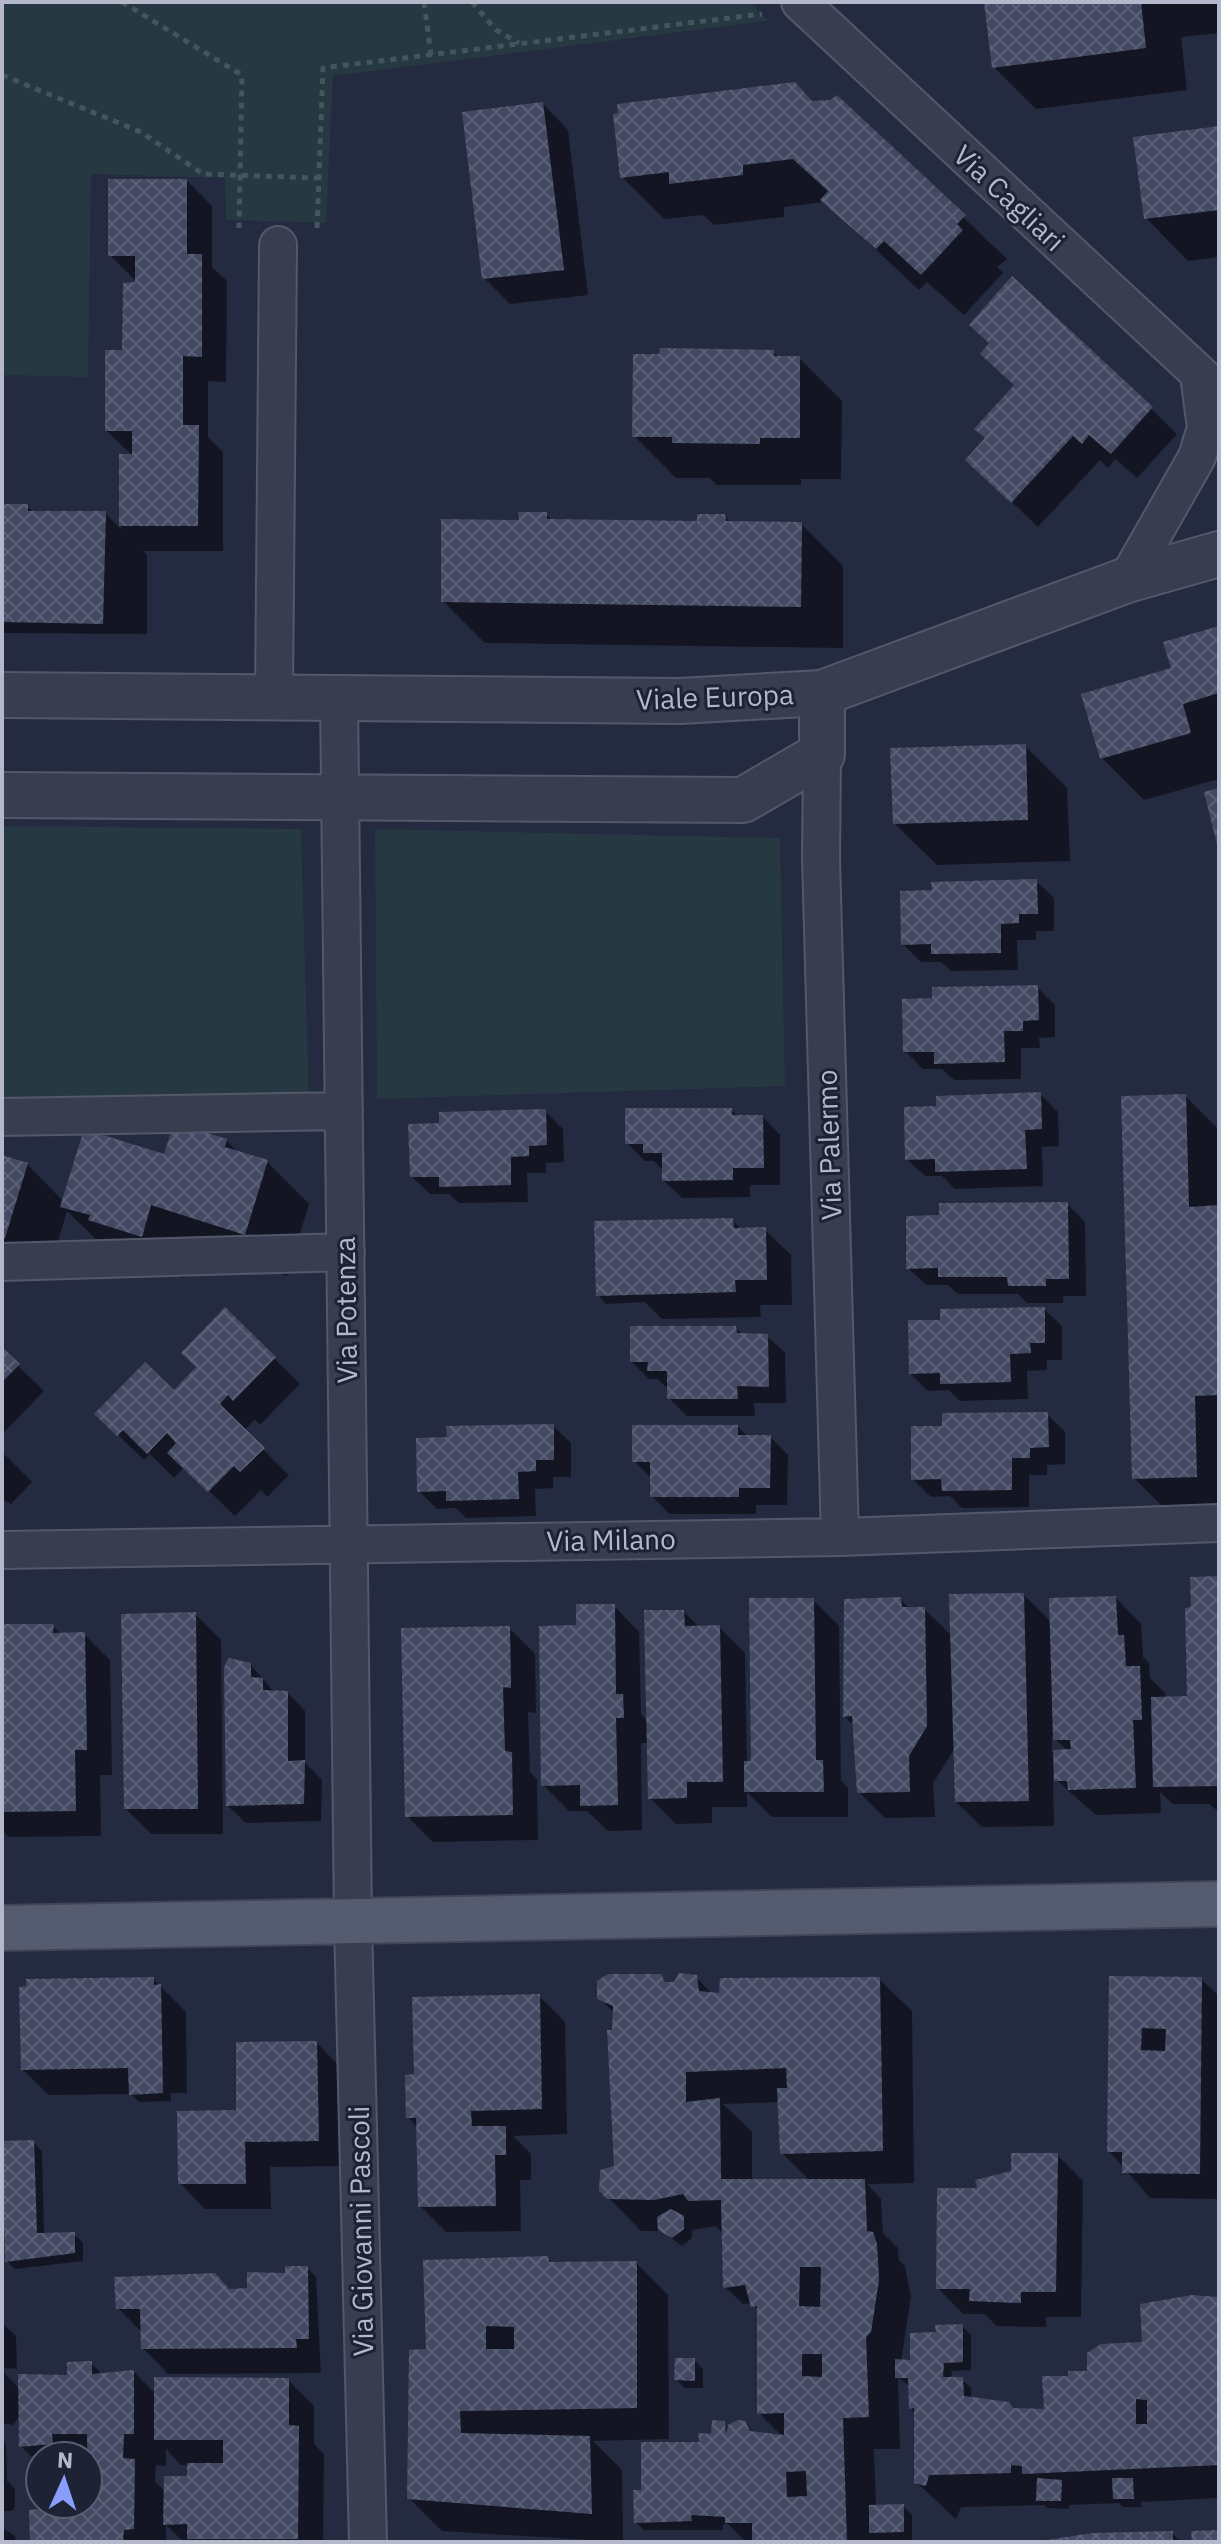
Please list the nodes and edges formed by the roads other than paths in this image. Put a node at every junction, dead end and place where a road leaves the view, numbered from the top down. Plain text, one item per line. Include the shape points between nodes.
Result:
1 (807, 4) edge
2 (278, 245) dead end
3 (1209, 384) edge
4 (1219, 554) edge
5 (1127, 580) junction
6 (822, 693) junction
7 (2, 695) edge
8 (274, 697) junction
9 (339, 698) junction
10 (822, 754) junction
11 (2, 795) edge
12 (341, 798) junction
13 (344, 1111) junction
14 (2, 1117) edge
15 (346, 1252) junction
16 (2, 1262) edge
17 (1219, 1523) edge
18 (840, 1537) junction
19 (349, 1543) junction
20 (2, 1550) edge
21 (1219, 1904) edge
22 (353, 1921) junction
23 (2, 1928) edge
24 (376, 2541) edge

1 - 3 street, Via Cagliari
2 - 8 street
3 - 5 street via 1206,428 1197,457
4 - 5 street
5 - 6 street
6 - 9 street, Viale Europa via 680,701
6 - 10 street, Viale Europa
7 - 8 street, Viale Europa
8 - 9 street, Viale Europa
9 - 12 street, Via Potenza
10 - 12 street via 743,800
10 - 18 street, Via Palermo
11 - 12 street
12 - 13 street, Via Potenza
13 - 14 street
13 - 15 street, Via Potenza
15 - 16 street
15 - 19 street, Via Potenza
17 - 18 street, Via Milano
18 - 19 street, Via Milano
19 - 20 street, Via Milano
19 - 22 street, Via Potenza
21 - 22 main road
22 - 23 main road
22 - 24 street, Via Giovanni Pascoli

